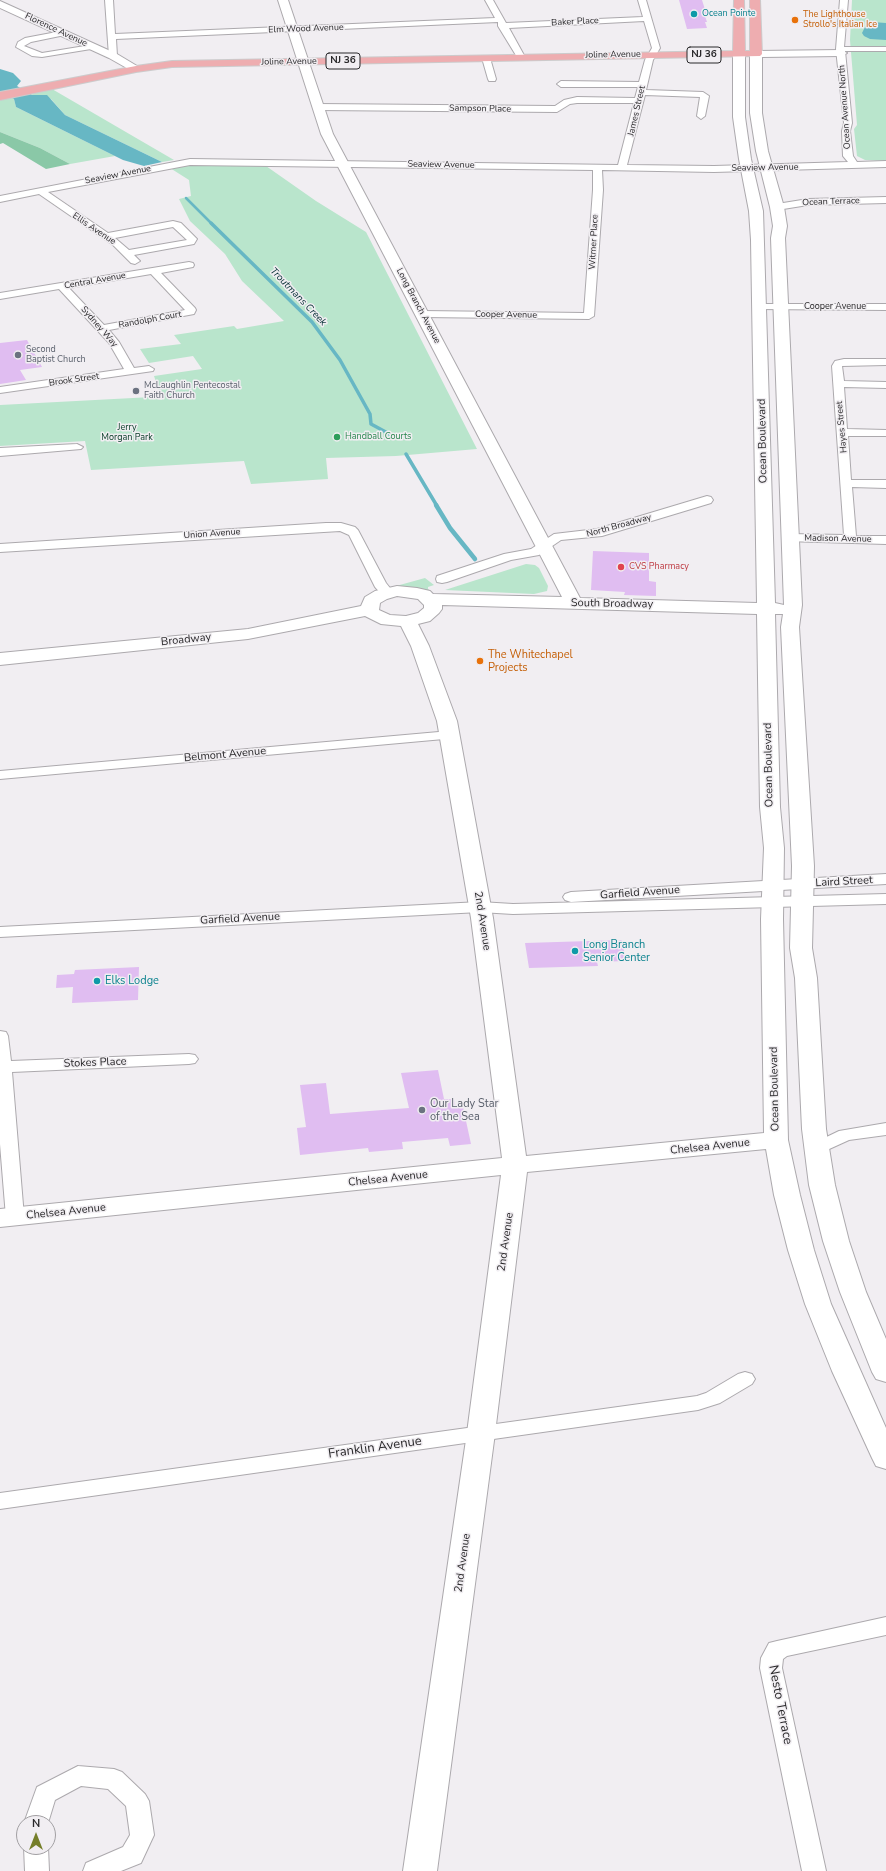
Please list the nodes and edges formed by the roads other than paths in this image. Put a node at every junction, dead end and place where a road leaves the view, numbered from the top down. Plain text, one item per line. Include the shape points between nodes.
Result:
1 (109, 0) edge
2 (283, 0) edge
3 (489, 0) edge
4 (642, 0) edge
5 (739, 0) edge
6 (755, 0) edge
7 (844, 0) edge
8 (0, 4) edge
9 (647, 19) junction
10 (501, 23) junction
11 (293, 29) junction
12 (62, 33) junction
13 (112, 37) junction
14 (91, 47) junction
15 (886, 48) edge
16 (871, 50) junction
17 (841, 51) junction
18 (739, 52) junction
19 (756, 52) junction
20 (886, 52) edge
21 (653, 54) junction
22 (113, 56) junction
23 (520, 57) junction
24 (486, 58) junction
25 (304, 61) junction
26 (136, 69) junction
27 (492, 79) dead end
28 (561, 84) dead end
29 (641, 93) junction
30 (0, 96) edge
31 (318, 107) junction
32 (701, 116) dead end
33 (342, 164) junction
34 (886, 164) edge
35 (854, 165) junction
36 (597, 167) junction
37 (622, 168) junction
38 (747, 169) junction
39 (767, 169) junction
40 (40, 191) junction
41 (0, 199) edge
42 (886, 200) edge
43 (777, 207) junction
44 (105, 236) junction
45 (128, 253) junction
46 (189, 265) dead end
47 (149, 271) junction
48 (62, 286) junction
49 (0, 296) edge
50 (760, 307) junction
51 (781, 307) junction
52 (886, 307) edge
53 (423, 314) junction
54 (589, 316) joint
55 (102, 328) junction
56 (886, 362) edge
57 (149, 369) dead end
58 (131, 372) junction
59 (838, 384) junction
60 (886, 385) edge
61 (0, 390) edge
62 (843, 432) junction
63 (886, 433) edge
64 (77, 447) dead end
65 (0, 452) edge
66 (846, 484) junction
67 (886, 484) edge
68 (707, 500) dead end
69 (789, 538) junction
70 (850, 539) junction
71 (886, 540) edge
72 (544, 546) junction
73 (0, 548) edge
74 (442, 579) dead end
75 (388, 592) junction
76 (430, 599) junction
77 (574, 603) junction
78 (766, 608) junction
79 (793, 609) junction
80 (370, 610) junction
81 (406, 621) junction
82 (0, 659) edge
83 (450, 735) junction
84 (0, 775) edge
85 (886, 879) edge
86 (801, 892) junction
87 (773, 894) junction
88 (886, 899) edge
89 (480, 907) junction
90 (0, 932) edge
91 (0, 1036) edge
92 (190, 1059) dead end
93 (1, 1067) edge
94 (886, 1129) edge
95 (776, 1140) junction
96 (816, 1149) junction
97 (515, 1166) junction
98 (8, 1217) edge
99 (886, 1372) edge
100 (745, 1379) dead end
101 (481, 1433) junction
102 (886, 1458) edge
103 (0, 1501) edge
104 (886, 1626) edge
105 (38, 1815) edge
106 (36, 1855) edge
107 (36, 1871) edge
108 (95, 1871) edge
109 (420, 1871) edge
110 (814, 1871) edge

1 - 13 street
2 - 11 main road, Long Branch Avenue
3 - 10 street
4 - 9 street
5 - 18 main road
6 - 19 main road
7 - 17 street, Ocean Avenue North
8 - 12 main road, Florence Avenue
9 - 10 street, Baker Place
9 - 21 street via 656,48
10 - 11 street, Elm Wood Avenue
10 - 23 street
11 - 13 street, Elm Wood Avenue
11 - 25 main road, Long Branch Avenue
12 - 14 main road, Florence Avenue
12 - 14 street via 28,40 20,46 42,55
13 - 22 street
14 - 22 main road, Florence Avenue
15 - 16 street, Joline Avenue
16 - 17 street, Joline Avenue
16 - 17 street via 856,56
16 - 20 street, Joline Avenue
17 - 19 main road, Joline Avenue
17 - 35 street, Ocean Avenue North via 848,123 848,156
18 - 19 main road, Joline Avenue / NJ 36
18 - 21 main road, Joline Avenue / NJ 36
18 - 38 main road, Ocean Boulevard via 739,117
19 - 39 main road, Ocean Boulevard via 756,113
21 - 23 main road, Joline Avenue / NJ 36
21 - 29 street, James Street via 649,60
22 - 26 main road, Florence Avenue
23 - 24 main road, Joline Avenue / NJ 36
24 - 25 main road, Joline Avenue / NJ 36
24 - 27 street
25 - 26 main road, Joline Avenue / NJ 36 via 172,64
25 - 31 main road, Long Branch Avenue
26 - 30 main road, Joline Avenue / NJ 36
28 - 29 street
29 - 31 street, Sampson Place via 577,100 550,110
29 - 32 street via 705,96
29 - 37 street, James Street
31 - 33 main road, Long Branch Avenue via 327,134
33 - 36 street, Seaview Avenue
33 - 40 street, Seaview Avenue via 190,162
33 - 53 main road, Long Branch Avenue
34 - 35 street, Seaview Avenue
35 - 39 street, Seaview Avenue
36 - 37 street, Seaview Avenue
36 - 54 street, Witmer Place via 598,190
37 - 38 street, Seaview Avenue
38 - 39 street, Seaview Avenue
38 - 50 main road, Ocean Boulevard via 757,221
39 - 43 main road, Ocean Boulevard
40 - 41 street, Seaview Avenue
40 - 44 street, Ellis Avenue
42 - 43 street, Ocean Terrace via 808,202
43 - 51 main road, Ocean Boulevard via 780,226 778,238
44 - 45 street, Ellis Avenue
44 - 45 street via 173,224 178,225 192,239 187,243
45 - 47 street, Ellis Avenue
46 - 47 street, Central Avenue
47 - 48 street, Central Avenue
47 - 55 street, Randolph Court via 191,310 190,312
48 - 49 street, Central Avenue
48 - 55 street, Sydney Way
50 - 51 street, Cooper Avenue
50 - 78 main road, Ocean Boulevard
51 - 52 street, Cooper Avenue
51 - 69 main road, Ocean Boulevard
53 - 54 street, Cooper Avenue
53 - 72 main road, Long Branch Avenue
55 - 58 street, Sydney Way via 114,342
56 - 59 street, Hayes Street via 838,363
57 - 58 street, Brook Street
58 - 61 street, Brook Street
59 - 60 street
59 - 62 street, Hayes Street
62 - 63 street
62 - 66 street, Hayes Street
64 - 65 street
66 - 67 street
66 - 70 street, Hayes Street
68 - 72 street, North Broadway via 598,533 558,537
69 - 70 street, Madison Avenue
69 - 79 main road, Ocean Boulevard
70 - 71 street, Madison Avenue
72 - 74 street, North Broadway via 532,553
72 - 77 main road, Long Branch Avenue
73 - 75 street, Union Avenue via 341,527 354,533 380,584
75 - 76 main road, South Broadway via 416,593
75 - 80 main road via 375,598 371,602
76 - 77 main road, South Broadway
76 - 81 main road via 433,609 430,613 416,620
77 - 78 main road, South Broadway
78 - 79 main road, South Broadway
78 - 87 main road, Ocean Boulevard via 770,800 774,848
79 - 86 main road, Ocean Boulevard via 790,627 803,866
80 - 81 main road via 380,618
80 - 82 main road, Broadway via 248,634
81 - 83 main road, 2nd Avenue via 420,646
83 - 84 street, Belmont Avenue
83 - 89 main road, 2nd Avenue
85 - 86 street, Laird Street
86 - 87 street, Garfield Avenue
86 - 88 street, Laird Street
86 - 96 main road, Ocean Boulevard via 801,948 806,978
87 - 89 street, Garfield Avenue via 513,909
87 - 95 main road, Ocean Boulevard
89 - 90 street, Garfield Avenue
89 - 97 main road, 2nd Avenue
91 - 93 street
92 - 93 street, Stokes Place
93 - 98 street
94 - 96 street via 845,1135
95 - 97 main road, Chelsea Avenue
95 - 102 main road, Ocean Boulevard via 801,1250 818,1304
96 - 99 main road, Ocean Boulevard via 827,1206 852,1292
97 - 98 main road, Chelsea Avenue
97 - 101 main road, 2nd Avenue
100 - 101 street, Franklin Avenue via 713,1398 698,1403
101 - 103 street, Franklin Avenue
101 - 109 main road, 2nd Avenue
104 - 110 street, Nesto Terrace via 787,1646 777,1650 772,1658 771,1668
105 - 108 street via 45,1794 78,1776 114,1779 137,1801 142,1835 132,1854
106 - 107 street

